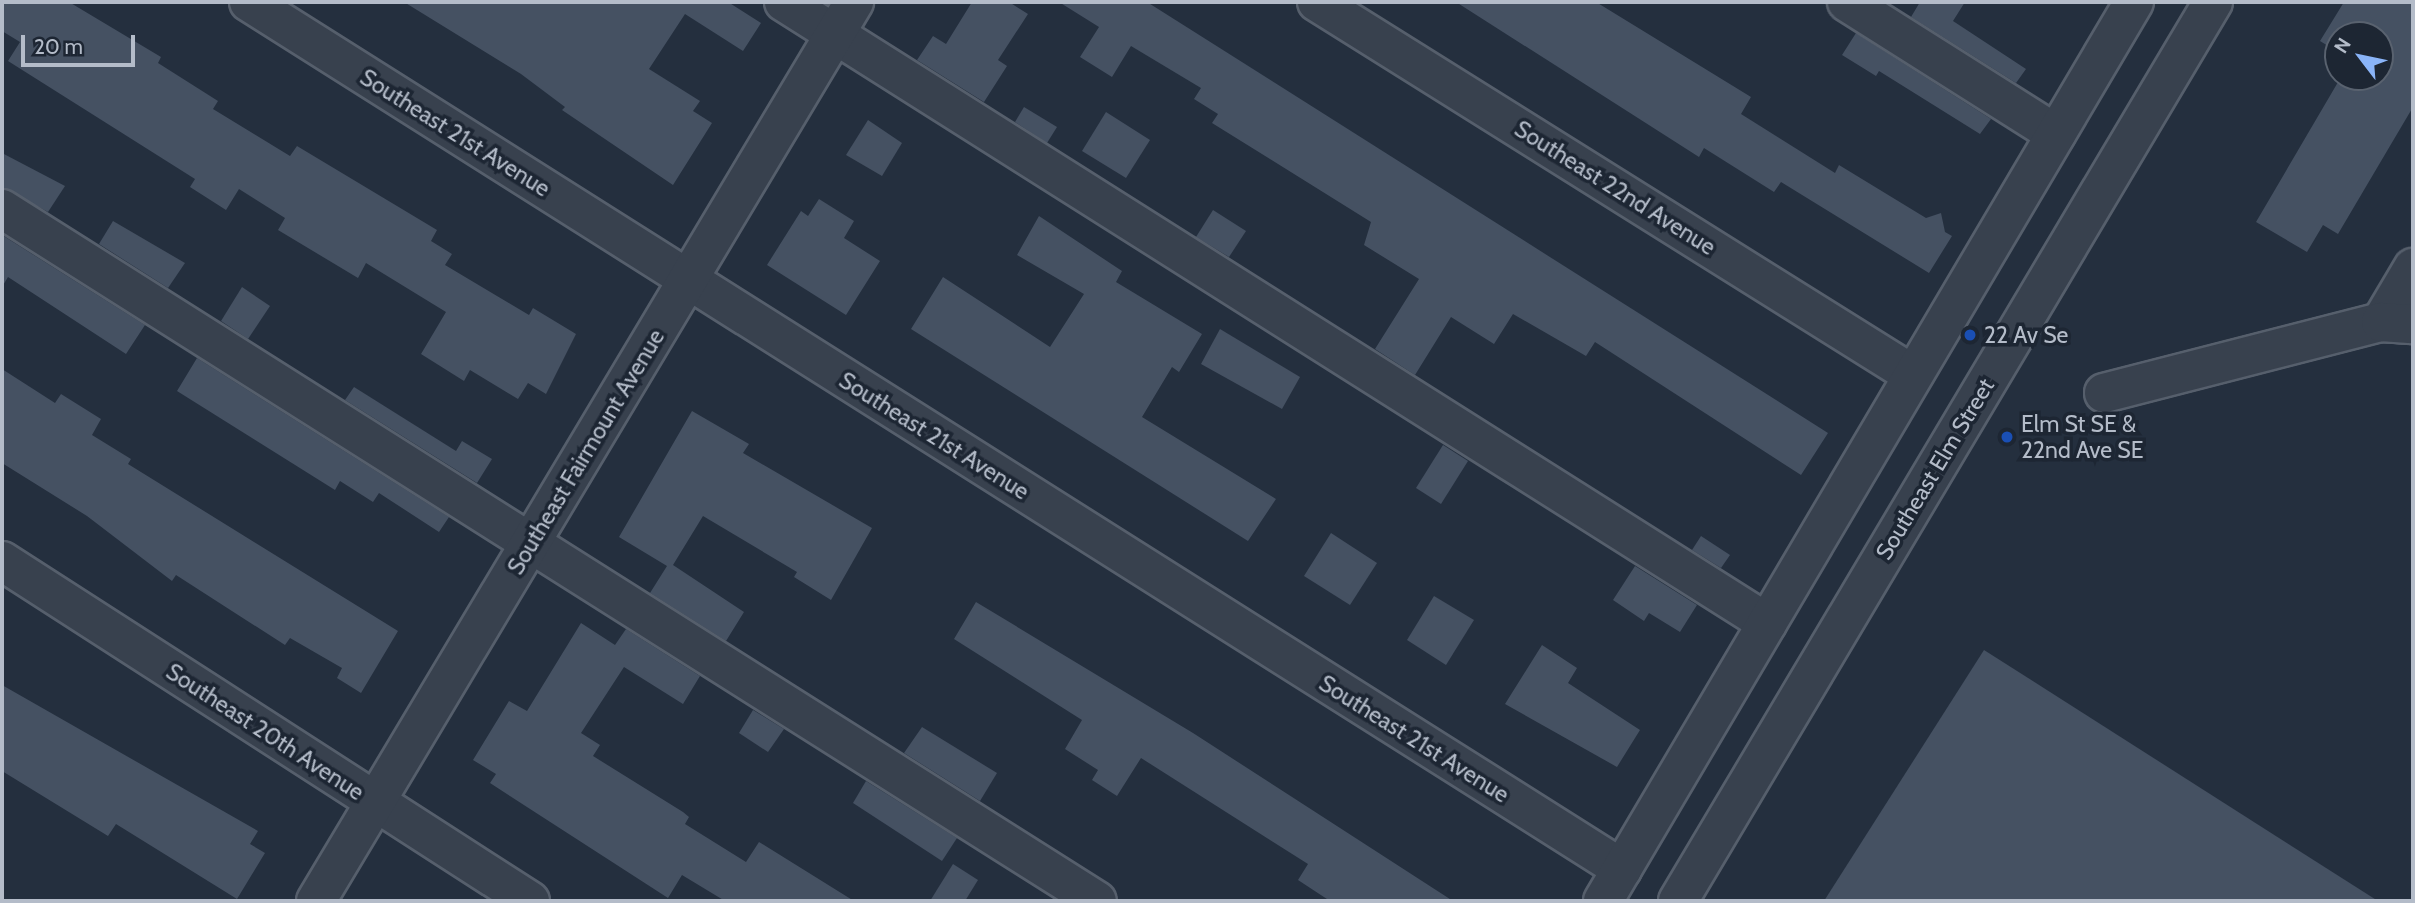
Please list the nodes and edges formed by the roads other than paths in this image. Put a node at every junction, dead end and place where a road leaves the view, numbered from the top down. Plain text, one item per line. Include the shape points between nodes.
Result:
1 (248, 2) edge
2 (784, 2) edge
3 (854, 2) edge
4 (1317, 2) edge
5 (1847, 2) edge
6 (2134, 2) edge
7 (2213, 2) edge
8 (834, 34) junction
9 (2056, 134) junction
10 (2, 209) edge
11 (2413, 268) edge
12 (690, 282) junction
13 (2397, 323) edge
14 (1913, 374) junction
15 (2104, 393) dead end
16 (530, 544) junction
17 (2, 561) edge
18 (1767, 623) junction
19 (376, 803) junction
20 (1622, 869) junction
21 (316, 901) edge
22 (530, 901) edge
23 (1097, 901) edge
24 (1603, 901) edge
25 (1678, 901) edge

1 - 12 street, Southeast 21st Avenue
2 - 8 street
3 - 8 street, Southeast Fairmount Avenue
4 - 14 street, Southeast 22nd Avenue
5 - 9 street
6 - 9 street
7 - 25 street, Southeast Elm Street
8 - 12 street, Southeast Fairmount Avenue
8 - 18 street
9 - 14 street
10 - 16 street
11 - 13 street
12 - 16 street, Southeast Fairmount Avenue
12 - 20 street, Southeast 21st Avenue
13 - 15 street
14 - 18 street
16 - 19 street, Southeast Fairmount Avenue
16 - 23 street
17 - 19 street, Southeast 20th Avenue
18 - 20 street
19 - 21 street, Southeast Fairmount Avenue
19 - 22 street, Southeast 20th Avenue
20 - 24 street

